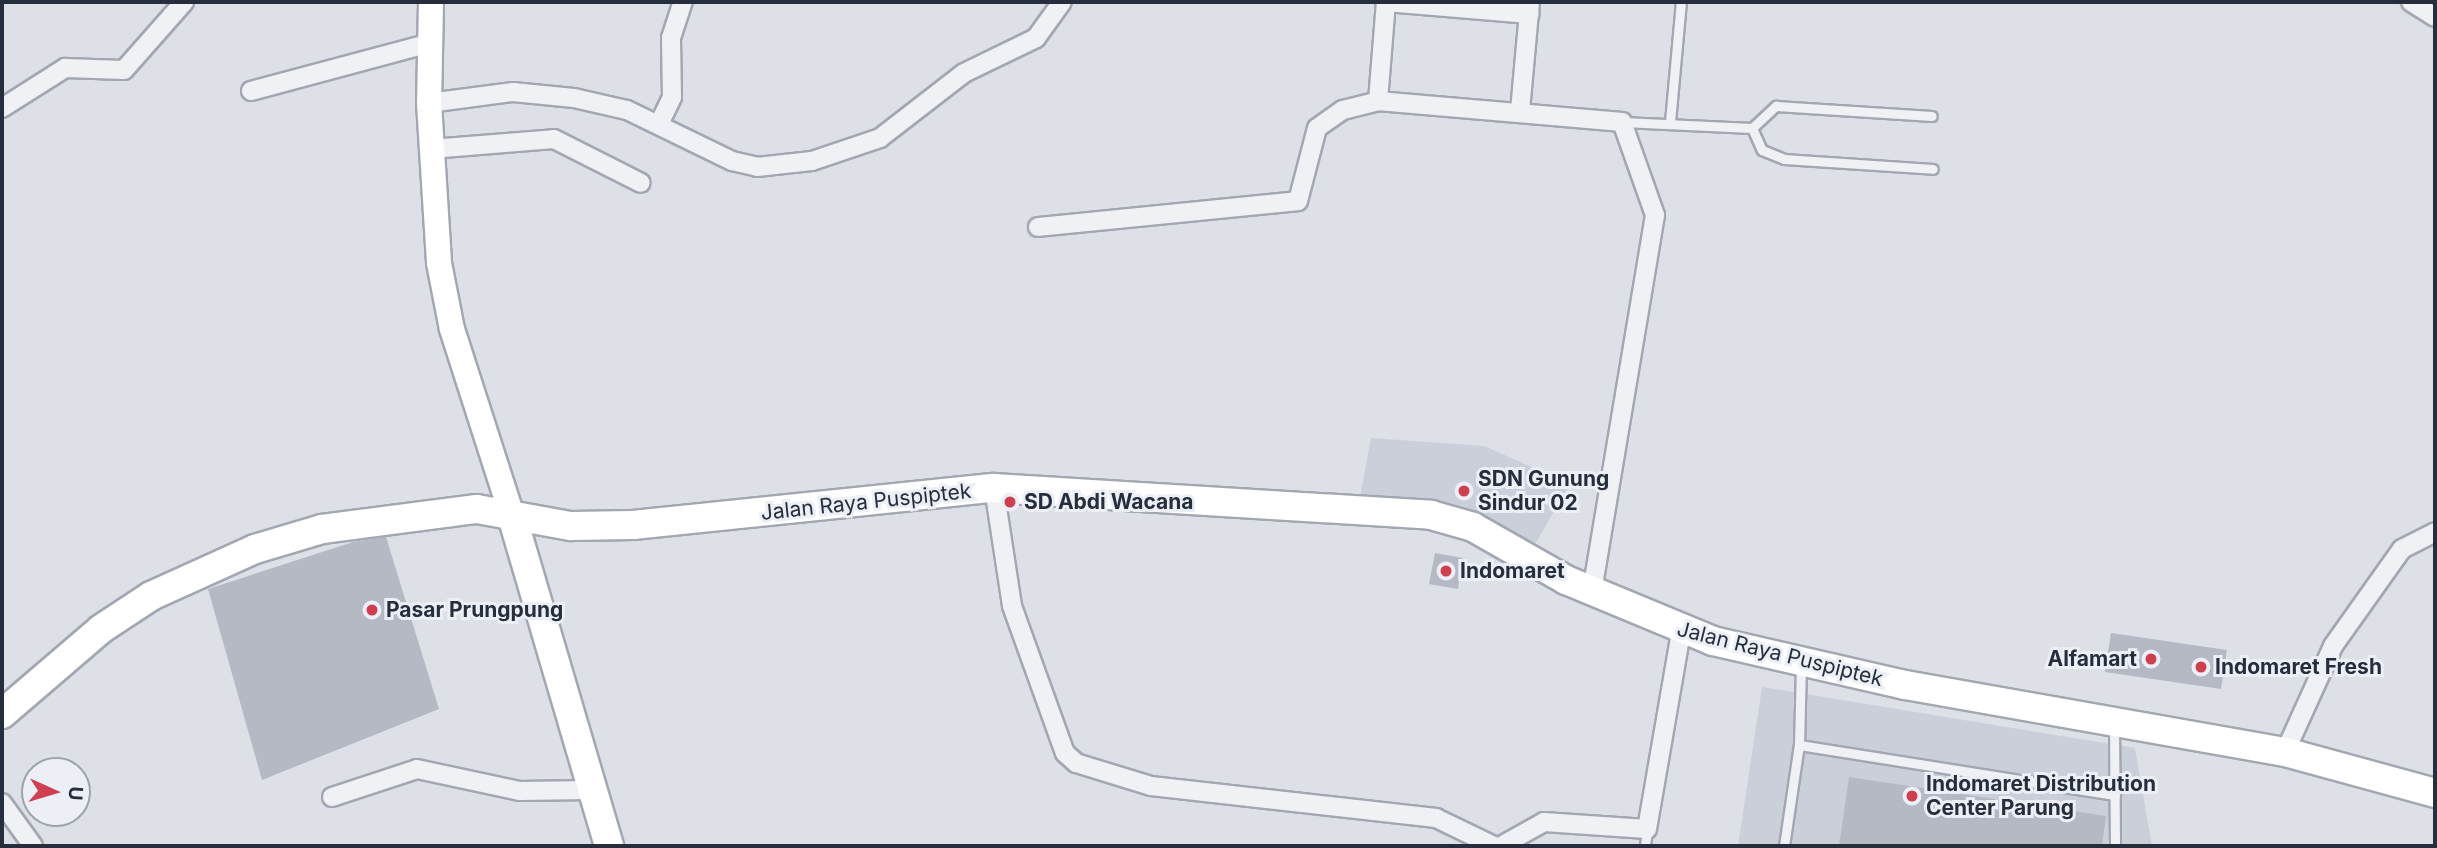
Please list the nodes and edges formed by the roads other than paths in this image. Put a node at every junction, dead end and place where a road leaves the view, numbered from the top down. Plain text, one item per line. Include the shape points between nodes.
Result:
1 (184, 2) edge
2 (431, 2) edge
3 (683, 2) edge
4 (1062, 2) edge
5 (1386, 2) edge
6 (1681, 2) edge
7 (2411, 2) edge
8 (1530, 8) edge
9 (2435, 17) edge
10 (430, 43) junction
11 (251, 91) dead end
12 (1378, 101) junction
13 (429, 103) junction
14 (2, 108) edge
15 (1520, 111) junction
16 (1932, 116) dead end
17 (1622, 122) junction
18 (1670, 122) junction
19 (659, 124) junction
20 (1752, 128) junction
21 (431, 149) junction
22 (1933, 169) dead end
23 (641, 183) dead end
24 (1038, 227) dead end
25 (994, 488) junction
26 (512, 516) junction
27 (2435, 532) edge
28 (1592, 591) junction
29 (1681, 632) junction
30 (1801, 663) junction
31 (2, 715) edge
32 (2114, 718) junction
33 (1799, 745) junction
34 (2285, 752) junction
35 (590, 790) junction
36 (2435, 793) edge
37 (2115, 795) junction
38 (332, 797) dead end
39 (2, 803) edge
40 (1646, 838) edge
41 (33, 846) edge
42 (609, 846) edge
43 (1494, 846) edge
44 (1501, 846) edge
45 (1784, 846) edge
46 (2115, 846) edge

1 - 14 street via 124,70 65,68
2 - 10 main road
3 - 19 street via 671,38 672,97
4 - 19 street via 1037,38 964,73 880,138 848,153 757,167
5 - 8 street
5 - 12 street
6 - 18 lane
7 - 9 street
8 - 15 street
10 - 11 street
10 - 13 main road
12 - 15 street
12 - 24 street via 1343,110 1317,128 1298,201
13 - 19 street via 525,93 587,101
13 - 21 main road
15 - 17 street
16 - 20 lane via 1776,106
17 - 18 lane
17 - 28 street via 1655,215
18 - 20 lane
20 - 22 lane via 1762,150 1784,159
21 - 23 street via 554,139
21 - 26 main road via 444,292
25 - 26 main road, Jalan Raya Puspiptek via 633,525 571,526
25 - 28 main road, Jalan Raya Puspiptek via 1431,515 1473,527
25 - 43 street via 1012,606 1065,753 1076,763 1151,786 1436,818
26 - 31 main road, Jalan Raya Puspiptek via 477,509 363,521 255,549 151,596 101,629
26 - 35 main road
27 - 34 street via 2402,549 2333,646
28 - 29 main road, Jalan Raya Puspiptek
29 - 30 main road, Jalan Raya Puspiptek
29 - 40 street
30 - 32 main road, Jalan Raya Puspiptek
30 - 33 lane
32 - 34 main road, Jalan Raya Puspiptek
32 - 37 lane
33 - 37 lane
33 - 45 lane
34 - 36 main road, Jalan Raya Puspiptek
35 - 38 street via 520,792 416,769
35 - 42 main road
37 - 46 lane
39 - 41 street
40 - 44 street via 1544,821

